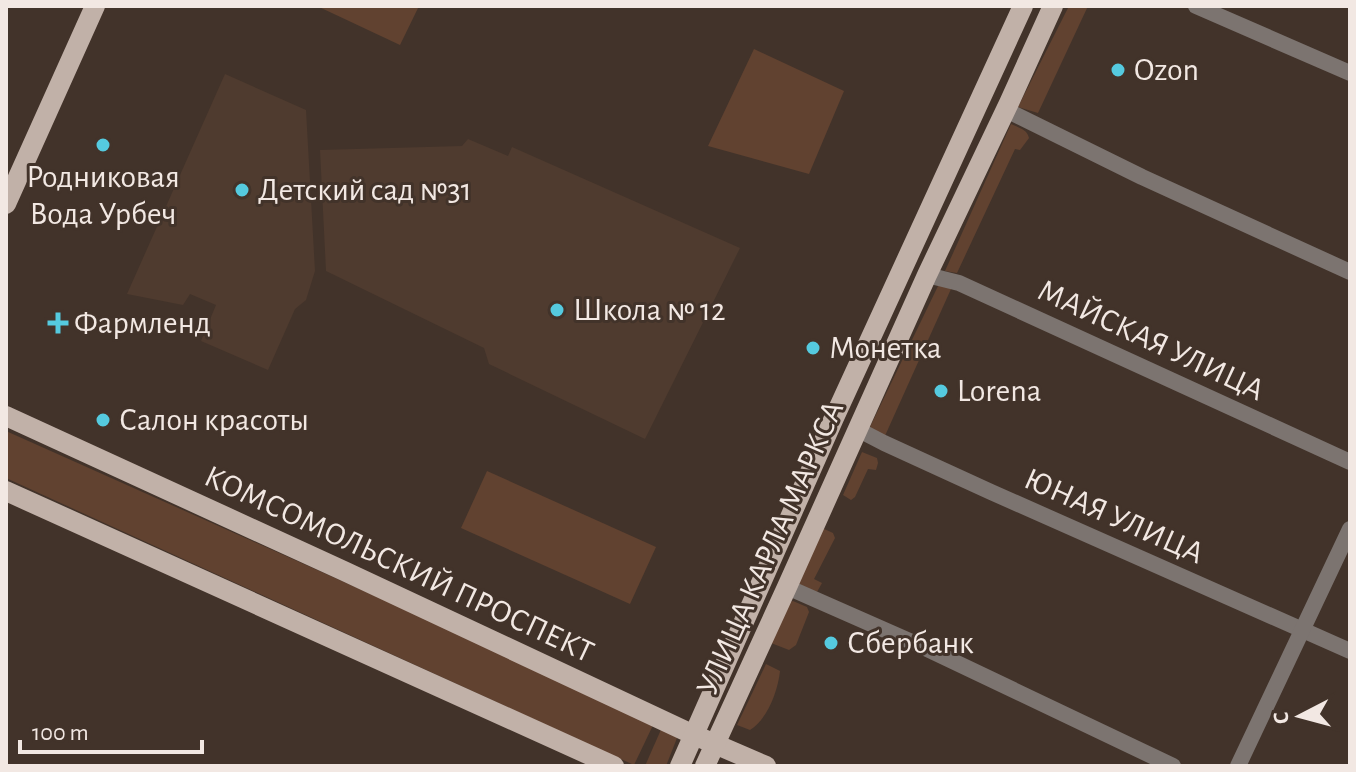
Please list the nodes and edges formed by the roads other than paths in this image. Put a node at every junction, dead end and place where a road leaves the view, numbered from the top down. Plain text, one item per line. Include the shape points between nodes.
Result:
1 (95, 6) edge
2 (1196, 6) edge
3 (1022, 9) edge
4 (1049, 15) edge
5 (1350, 73) edge
6 (1006, 110) junction
7 (6, 204) edge
8 (1350, 272) edge
9 (927, 275) junction
10 (6, 416) edge
11 (857, 429) junction
12 (1350, 462) edge
13 (6, 491) edge
14 (1350, 529) edge
15 (787, 587) junction
16 (1302, 629) junction
17 (1350, 651) edge
18 (694, 735) junction
19 (714, 743) junction
20 (614, 766) edge
21 (680, 766) edge
22 (705, 766) edge
23 (766, 766) edge
24 (1173, 766) edge
25 (1238, 766) edge

1 - 7 main road
2 - 5 street
3 - 4 main road
3 - 18 main road, УЛИЦА КАРЛА МАРКСА
4 - 6 main road, УЛИЦА КАРЛА МАРКСА
6 - 8 street
6 - 9 main road, УЛИЦА КАРЛА МАРКСА
9 - 11 main road, УЛИЦА КАРЛА МАРКСА
9 - 12 street, МАЙСКАЯ УЛИЦА via 959,283
10 - 18 main road, КОМСОМОЛЬСКИЙ ПРОСПЕКТ
11 - 15 main road, УЛИЦА КАРЛА МАРКСА
11 - 16 street, ЮНАЯ УЛИЦА
13 - 20 main road
14 - 16 street
15 - 19 main road, УЛИЦА КАРЛА МАРКСА
15 - 24 street
16 - 17 street, ЮНАЯ УЛИЦА
16 - 25 street
18 - 19 main road, КОМСОМОЛЬСКИЙ ПРОСПЕКТ
18 - 21 main road, УЛИЦА КАРЛА МАРКСА
19 - 22 main road, УЛИЦА КАРЛА МАРКСА
19 - 23 main road, КОМСОМОЛЬСКИЙ ПРОСПЕКТ

